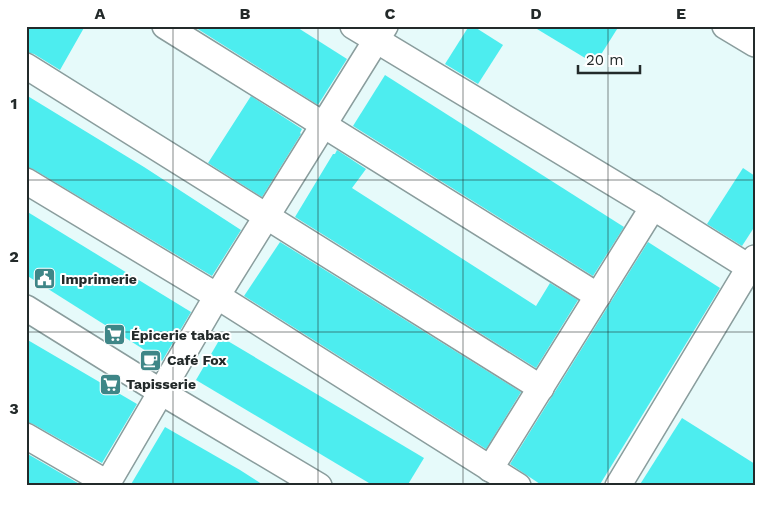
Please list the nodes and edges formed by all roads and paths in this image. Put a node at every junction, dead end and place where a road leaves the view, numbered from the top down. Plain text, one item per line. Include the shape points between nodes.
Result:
1 (165, 26) edge
2 (353, 26) edge
3 (725, 26) edge
4 (380, 33) edge
5 (755, 44) edge
6 (26, 66) edge
7 (323, 124) junction
8 (26, 181) edge
9 (652, 207) junction
10 (268, 216) junction
11 (753, 266) edge
12 (218, 296) junction
13 (598, 296) junction
14 (26, 308) edge
15 (541, 388) junction
16 (161, 392) junction
17 (26, 436) edge
18 (490, 468) junction
19 (107, 485) edge
20 (319, 486) edge
21 (518, 486) edge
22 (618, 486) edge

1 - 7 street
2 - 4 street
3 - 5 street
4 - 7 street
4 - 9 street
6 - 10 street
7 - 10 street
7 - 13 street
8 - 12 street
9 - 11 street
9 - 13 street
10 - 12 street
10 - 15 street
11 - 22 street
12 - 16 street
12 - 18 street
13 - 15 street
14 - 16 street
15 - 18 street
16 - 19 street
16 - 20 street
17 - 19 street
18 - 21 street

